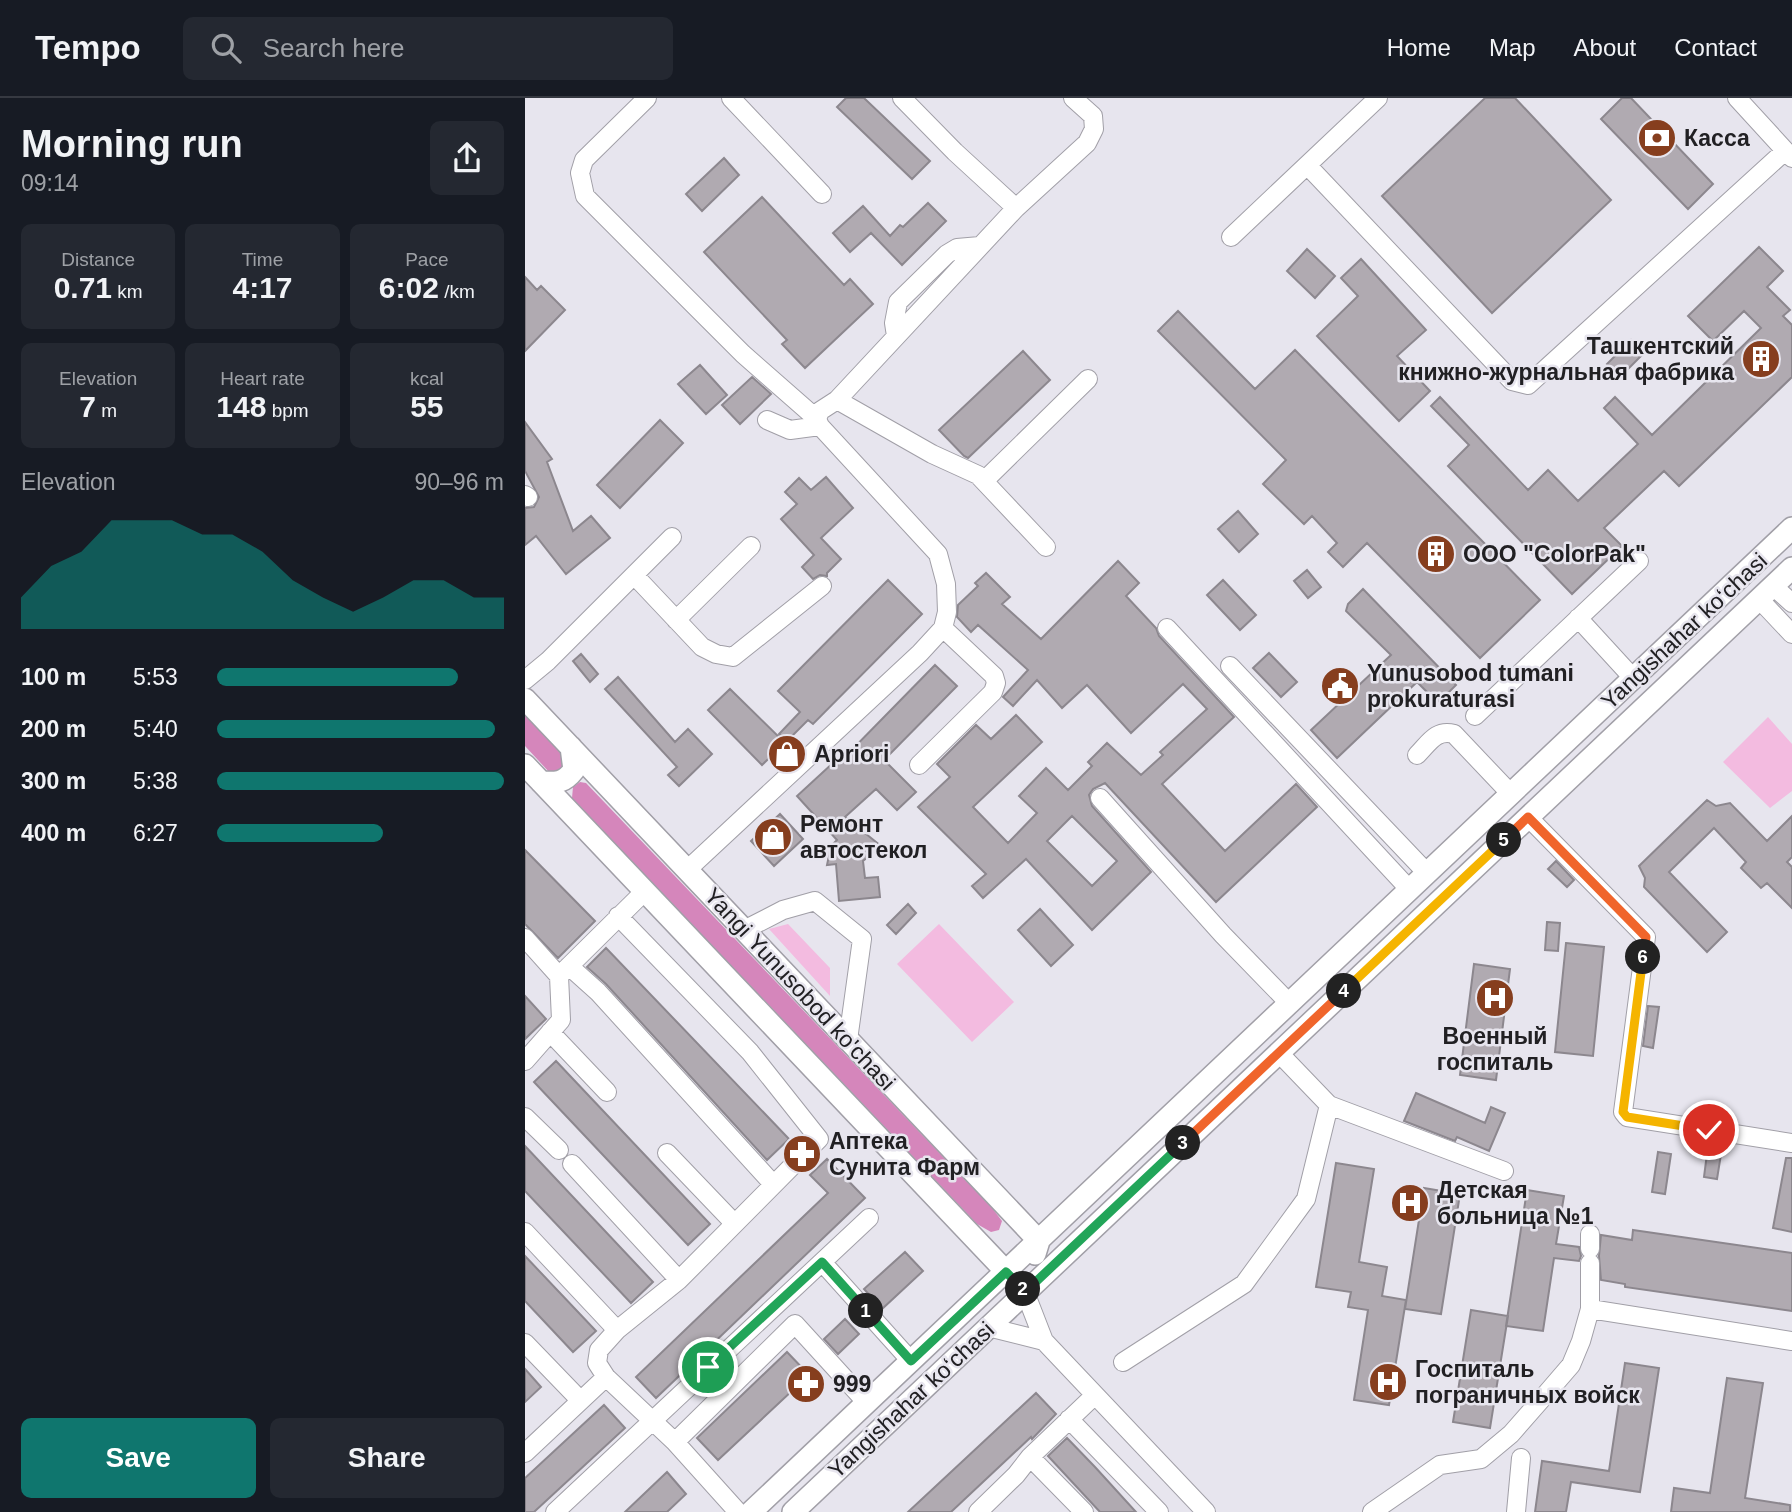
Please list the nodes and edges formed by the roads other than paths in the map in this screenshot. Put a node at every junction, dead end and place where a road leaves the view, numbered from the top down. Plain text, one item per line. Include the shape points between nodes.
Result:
1 (647, 98) edge
2 (731, 98) edge
3 (902, 98) edge
4 (1073, 98) edge
5 (1378, 98) edge
6 (1737, 98) edge
7 (1789, 154) edge
8 (1307, 165) junction
9 (822, 194) dead end
10 (1016, 208) junction
11 (1231, 237) dead end
12 (1088, 379) dead end
13 (838, 400) junction
14 (767, 420) dead end
15 (819, 422) junction
16 (984, 481) junction
17 (1792, 528) edge
18 (673, 537) dead end
19 (751, 546) dead end
20 (1046, 547) dead end
21 (1639, 561) dead end
22 (1753, 565) junction
23 (1792, 568) edge
24 (634, 575) junction
25 (822, 586) dead end
26 (1766, 592) junction
27 (1792, 603) edge
28 (1578, 618) junction
29 (676, 620) junction
30 (943, 628) junction
31 (1167, 628) dead end
32 (1792, 634) edge
33 (1230, 666) dead end
34 (1633, 678) junction
35 (525, 680) edge
36 (525, 699) edge
37 (1475, 716) dead end
38 (571, 747) junction
39 (1417, 755) dead end
40 (525, 765) edge
41 (919, 765) dead end
42 (541, 782) junction
43 (1511, 794) junction
44 (1100, 798) dead end
45 (1528, 817) junction
46 (1483, 821) junction
47 (1503, 841) junction
48 (687, 870) junction
49 (1427, 873) junction
50 (1410, 890) junction
51 (645, 891) junction
52 (618, 916) junction
53 (744, 930) junction
54 (525, 938) edge
55 (564, 971) junction
56 (1290, 1004) junction
57 (550, 1032) junction
58 (848, 1040) junction
59 (1279, 1053) junction
60 (525, 1061) edge
61 (607, 1092) dead end
62 (1329, 1105) junction
63 (525, 1116) edge
64 (1792, 1143) edge
65 (559, 1150) dead end
66 (667, 1153) dead end
67 (572, 1164) dead end
68 (1504, 1171) dead end
69 (773, 1184) junction
70 (869, 1218) dead end
71 (734, 1223) junction
72 (525, 1232) edge
73 (1039, 1241) junction
74 (1590, 1249) dead end
75 (822, 1262) junction
76 (1006, 1272) junction
77 (678, 1280) junction
78 (1025, 1292) junction
79 (1590, 1308) junction
80 (988, 1327) junction
81 (617, 1330) junction
82 (1044, 1341) junction
83 (1792, 1342) edge
84 (525, 1343) edge
85 (911, 1361) junction
86 (1123, 1362) dead end
87 (606, 1377) junction
88 (1095, 1395) junction
89 (580, 1400) junction
90 (867, 1403) junction
91 (1069, 1419) junction
92 (651, 1420) junction
93 (675, 1442) junction
94 (525, 1453) edge
95 (1030, 1457) junction
96 (1521, 1458) dead end
97 (778, 1486) junction
98 (1395, 1504) edge
99 (796, 1510) edge
100 (555, 1512) edge
101 (738, 1512) edge
102 (751, 1512) edge
103 (978, 1512) edge
104 (1084, 1512) edge
105 (1159, 1512) edge
106 (1206, 1512) edge
107 (1372, 1512) edge
108 (1516, 1512) edge

1 - 15 street via 585,160 580,173 585,196 743,354
2 - 9 street
3 - 10 street
4 - 10 street via 1093,116 1094,129 1087,144
5 - 8 street
6 - 7 street
7 - 8 street via 1528,385 1512,381
8 - 11 street
10 - 13 street
12 - 16 street
13 - 15 street via 820,411
13 - 16 street
14 - 15 street via 790,430
15 - 30 street via 938,554 946,584
16 - 20 street
17 - 22 main road, Yangishahar ko‘chasi
18 - 24 street
19 - 29 street
21 - 28 street
22 - 26 main road
22 - 34 main road, Yangishahar ko‘chasi
23 - 26 main road, Yangishahar ko‘chasi
24 - 29 street
24 - 35 street
25 - 29 street via 733,657 702,647
26 - 27 street
26 - 32 street
26 - 45 main road, Yangishahar ko‘chasi
28 - 34 street
28 - 37 street
30 - 41 street via 996,683 993,692
30 - 48 street
31 - 50 street
33 - 49 street
34 - 43 main road, Yangishahar ko‘chasi
36 - 38 main road, Yangi Yunusobod ko'chasi
38 - 42 main road via 575,760 568,778
38 - 48 main road, Yangi Yunusobod ko'chasi
39 - 43 street via 1437,734 1454,734
40 - 42 main road, Yangi Yunusobod ko'chasi
42 - 51 main road, Yangi Yunusobod ko'chasi
43 - 46 main road, Yangishahar ko‘chasi
44 - 56 street
45 - 47 main road, Yangishahar ko‘chasi
45 - 64 street via 1646,937 1623,1112 1627,1117
46 - 47 main road via 1487,835
46 - 49 main road, Yangishahar ko‘chasi
47 - 59 main road, Yangishahar ko‘chasi
48 - 53 main road, Yangi Yunusobod ko'chasi
49 - 50 main road, Yangishahar ko‘chasi
50 - 56 main road, Yangishahar ko‘chasi
51 - 52 street
51 - 76 main road, Yangi Yunusobod ko'chasi
52 - 55 street
52 - 69 street via 750,1052 818,1139
53 - 58 main road, Yangi Yunusobod ko'chasi
53 - 58 street via 783,910 815,901 862,939
54 - 55 street
55 - 57 street via 561,1020
55 - 69 street via 598,992
56 - 73 main road, Yangishahar ko‘chasi
57 - 60 street
57 - 61 street
58 - 73 main road, Yangi Yunusobod ko'chasi
59 - 62 street
59 - 78 main road, Yangishahar ko‘chasi
62 - 68 street
62 - 86 street via 1305,1199 1244,1284
63 - 65 street
66 - 71 street
67 - 77 street
69 - 71 street
70 - 75 street
71 - 77 street
72 - 81 street
73 - 76 main road, Yangishahar ko‘chasi
73 - 78 main road
74 - 79 street
75 - 85 street
75 - 92 street
76 - 78 main road, Yangi Yunusobod ko'chasi
76 - 85 main road, Yangishahar ko‘chasi
77 - 81 street
78 - 80 main road, Yangishahar ko‘chasi
78 - 82 street
79 - 83 street
79 - 98 street via 1571,1365 1511,1434 1481,1459 1440,1465
80 - 82 street
80 - 99 main road, Yangishahar ko‘chasi
81 - 87 street via 599,1350 597,1363
82 - 88 street
84 - 89 street
85 - 90 main road, Yangishahar ko‘chasi
87 - 89 street
87 - 92 street
88 - 91 street
88 - 106 street
89 - 94 street
90 - 93 street via 795,1324
90 - 97 main road, Yangishahar ko‘chasi
91 - 95 street
91 - 105 street
92 - 93 street
92 - 100 street
93 - 101 street
95 - 103 street
95 - 104 street
96 - 108 street
97 - 99 main road via 797,1490
97 - 102 main road, Yangishahar ko‘chasi
98 - 107 street

